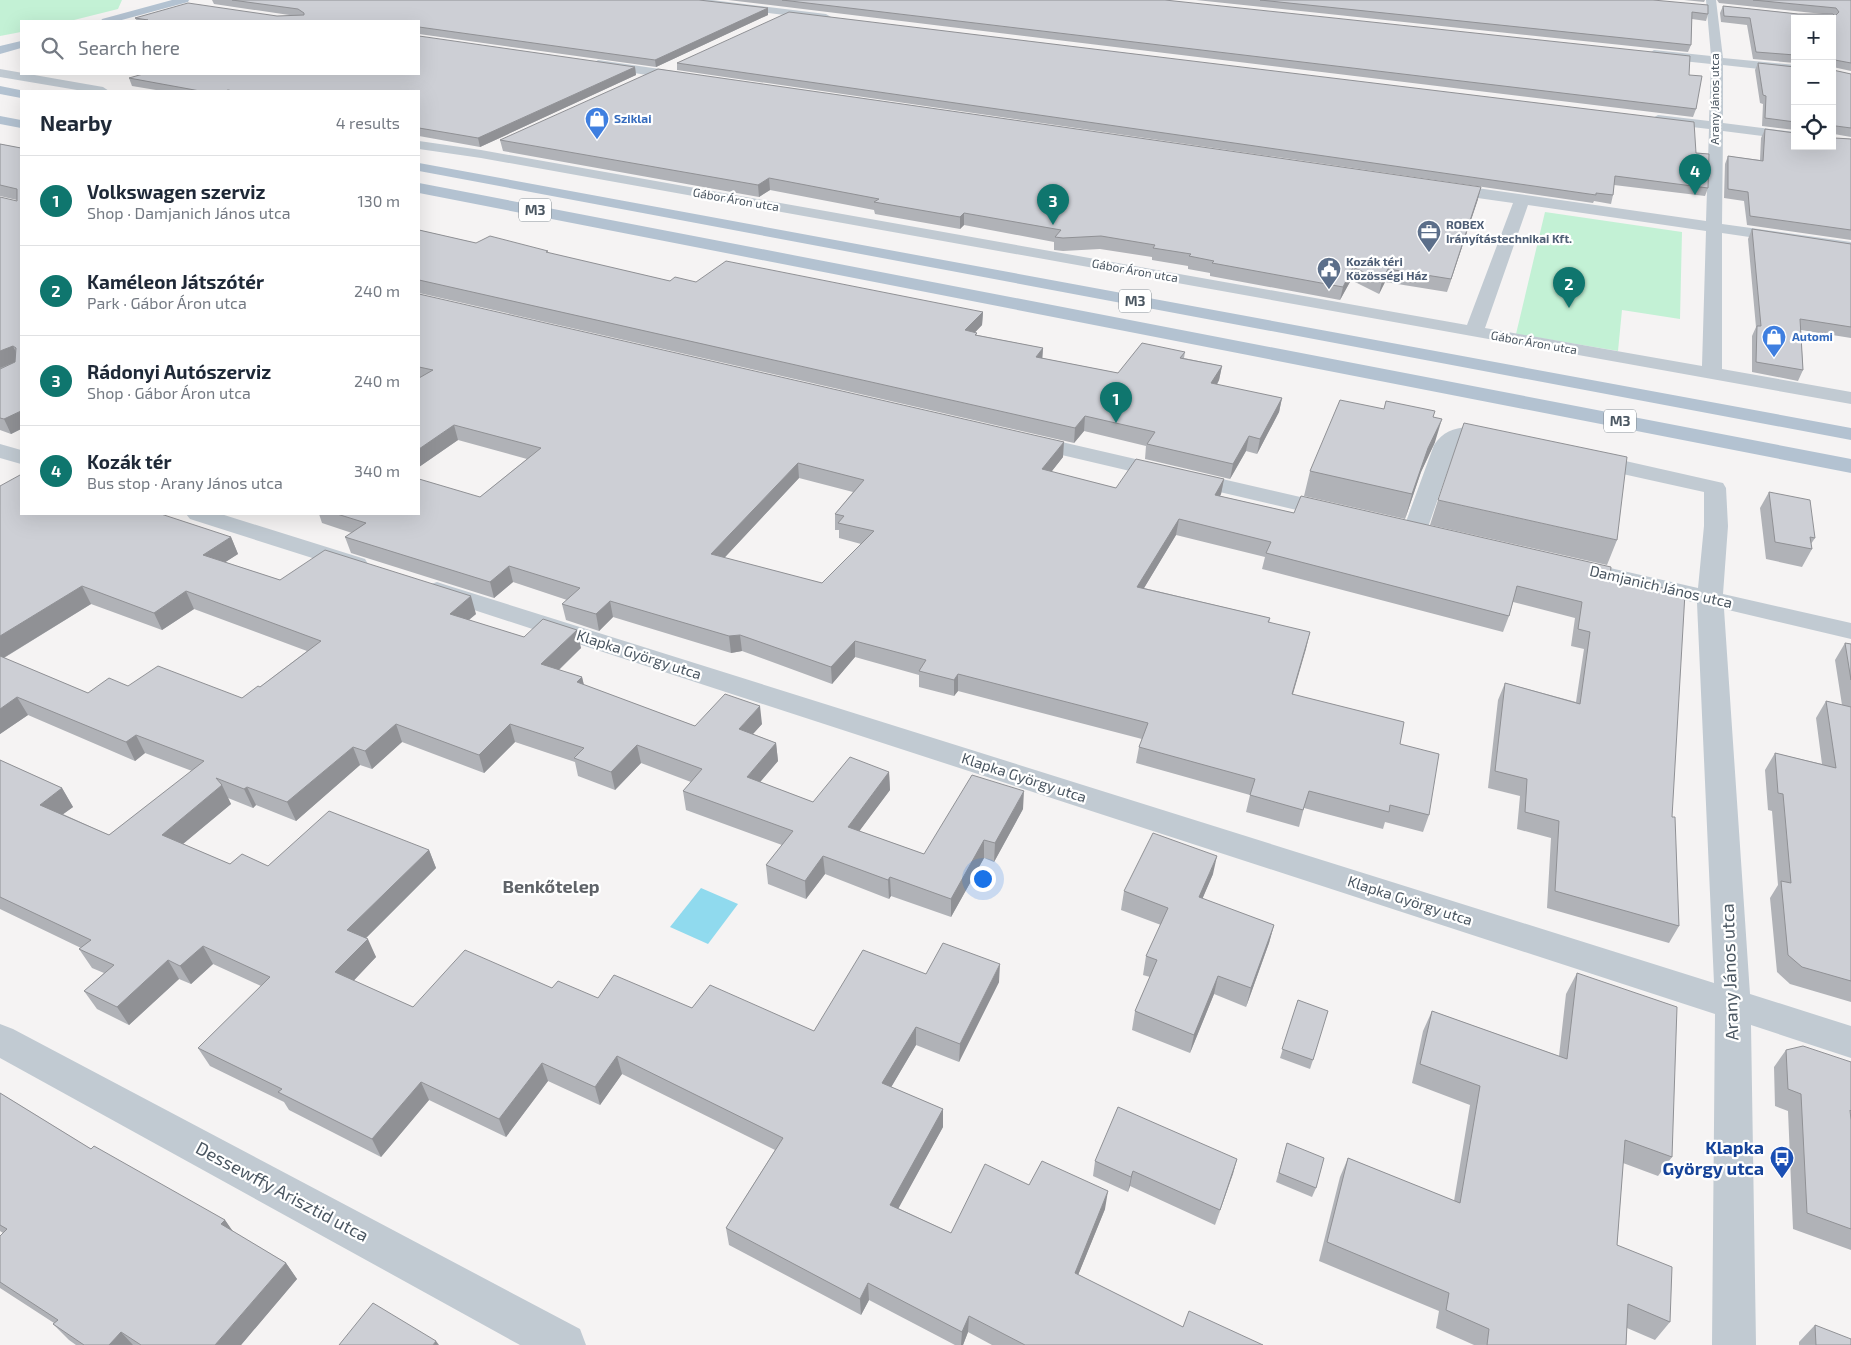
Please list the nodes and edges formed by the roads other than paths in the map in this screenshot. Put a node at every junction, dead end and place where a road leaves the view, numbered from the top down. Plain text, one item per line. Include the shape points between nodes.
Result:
1 (686, 0) edge
2 (183, 3) edge
3 (807, 4) edge
4 (1711, 6) edge
5 (788, 12) junction
6 (838, 18) edge
7 (110, 20) edge
8 (763, 24) edge
9 (20, 44) edge
10 (0, 50) edge
11 (1638, 53) edge
12 (1717, 61) junction
13 (582, 62) edge
14 (676, 65) edge
15 (1791, 70) edge
16 (0, 73) edge
17 (659, 73) junction
18 (698, 79) edge
19 (641, 81) edge
20 (0, 90) edge
21 (97, 90) edge
22 (20, 94) edge
23 (0, 108) edge
24 (20, 112) edge
25 (1646, 117) edge
26 (0, 120) edge
27 (20, 124) edge
28 (1716, 126) junction
29 (1791, 135) edge
30 (420, 145) edge
31 (499, 146) dead end
32 (420, 149) edge
33 (481, 154) junction
34 (420, 167) edge
35 (1434, 187) edge
36 (420, 188) edge
37 (1522, 200) junction
38 (420, 201) edge
39 (682, 216) junction
40 (1714, 227) junction
41 (650, 232) junction
42 (1851, 247) edge
43 (1474, 332) junction
44 (1712, 373) junction
45 (1851, 398) edge
46 (1851, 434) edge
47 (1009, 436) edge
48 (1518, 444) edge
49 (0, 451) edge
50 (1575, 456) edge
51 (20, 457) edge
52 (1851, 466) edge
53 (201, 515) edge
54 (1357, 517) edge
55 (1415, 530) edge
56 (1558, 563) edge
57 (378, 571) edge
58 (416, 584) edge
59 (1710, 599) junction
60 (1851, 631) edge
61 (1733, 1004) junction
62 (0, 1040) edge
63 (1851, 1042) edge
64 (564, 1345) edge
65 (1734, 1345) edge

1 - 5 street
2 - 7 main road
3 - 5 street
4 - 12 street, Arany János utca
5 - 6 street
5 - 8 street
9 - 10 main road
11 - 12 street
12 - 15 street
12 - 28 street, Arany János utca
13 - 17 street
14 - 17 street
16 - 21 street
17 - 18 street
17 - 19 street
20 - 22 main road
23 - 24 main road
25 - 28 street
26 - 27 main road
28 - 29 street
28 - 40 street, Arany János utca
30 - 33 street, Gábor Áron utca
31 - 33 street
32 - 39 main road
33 - 43 street, Gábor Áron utca
34 - 39 main road, M3
35 - 37 street
36 - 41 main road, M3
37 - 40 street
37 - 43 street
38 - 41 main road
39 - 46 main road, M3
40 - 42 street
40 - 44 street, Arany János utca
41 - 52 main road, M3
43 - 44 street, Gábor Áron utca
44 - 45 street, Gábor Áron utca
47 - 54 street
48 - 55 street via 1468,434 1449,438
49 - 51 street
50 - 59 street, Arany János utca via 1715,488 1716,526
53 - 57 street
56 - 59 street, Damjanich János utca
58 - 61 street, Klapka György utca
59 - 60 street, Damjanich János utca
59 - 61 street, Arany János utca
61 - 63 street, Klapka György utca
61 - 65 street, Arany János utca
62 - 64 street, Dessewffy Arisztid utca

